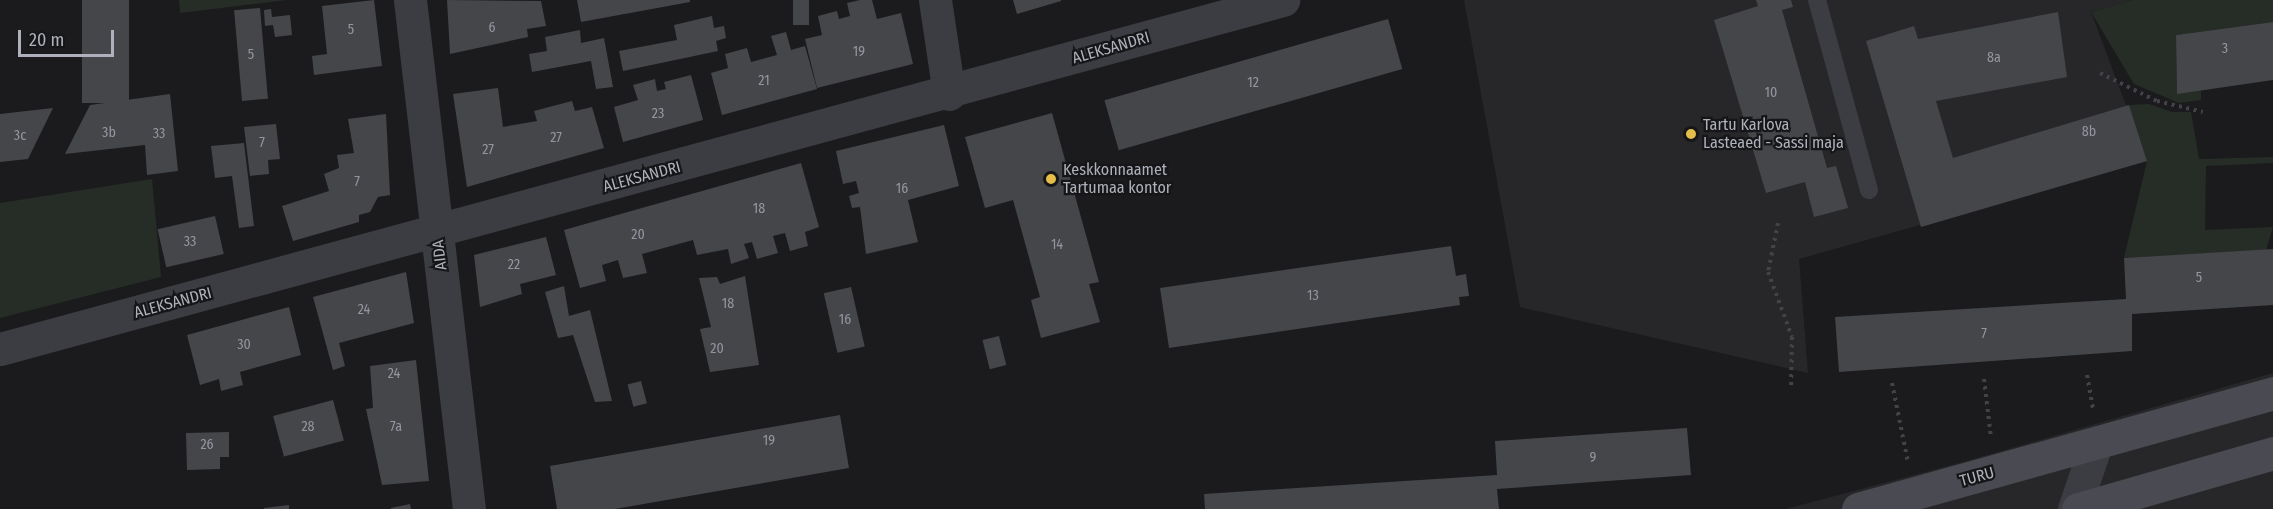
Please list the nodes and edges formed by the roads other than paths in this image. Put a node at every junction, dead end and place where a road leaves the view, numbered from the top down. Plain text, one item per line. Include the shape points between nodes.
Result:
1 (410, 0) edge
2 (935, 0) edge
3 (1817, 0) edge
4 (1267, 2) edge
5 (949, 94) junction
6 (1869, 190) dead end
7 (437, 232) junction
8 (0, 349) edge
9 (2273, 393) edge
10 (2095, 430) junction
11 (2273, 453) edge
12 (469, 509) edge
13 (1858, 509) edge
14 (2076, 509) edge

1 - 7 street, AIDA
2 - 5 street
3 - 6 lane
4 - 5 street, ALEKSANDRI
5 - 7 street, ALEKSANDRI
7 - 8 street, ALEKSANDRI
7 - 12 street, AIDA
9 - 10 main road, TURU
10 - 13 main road, TURU
10 - 14 street
11 - 14 main road

